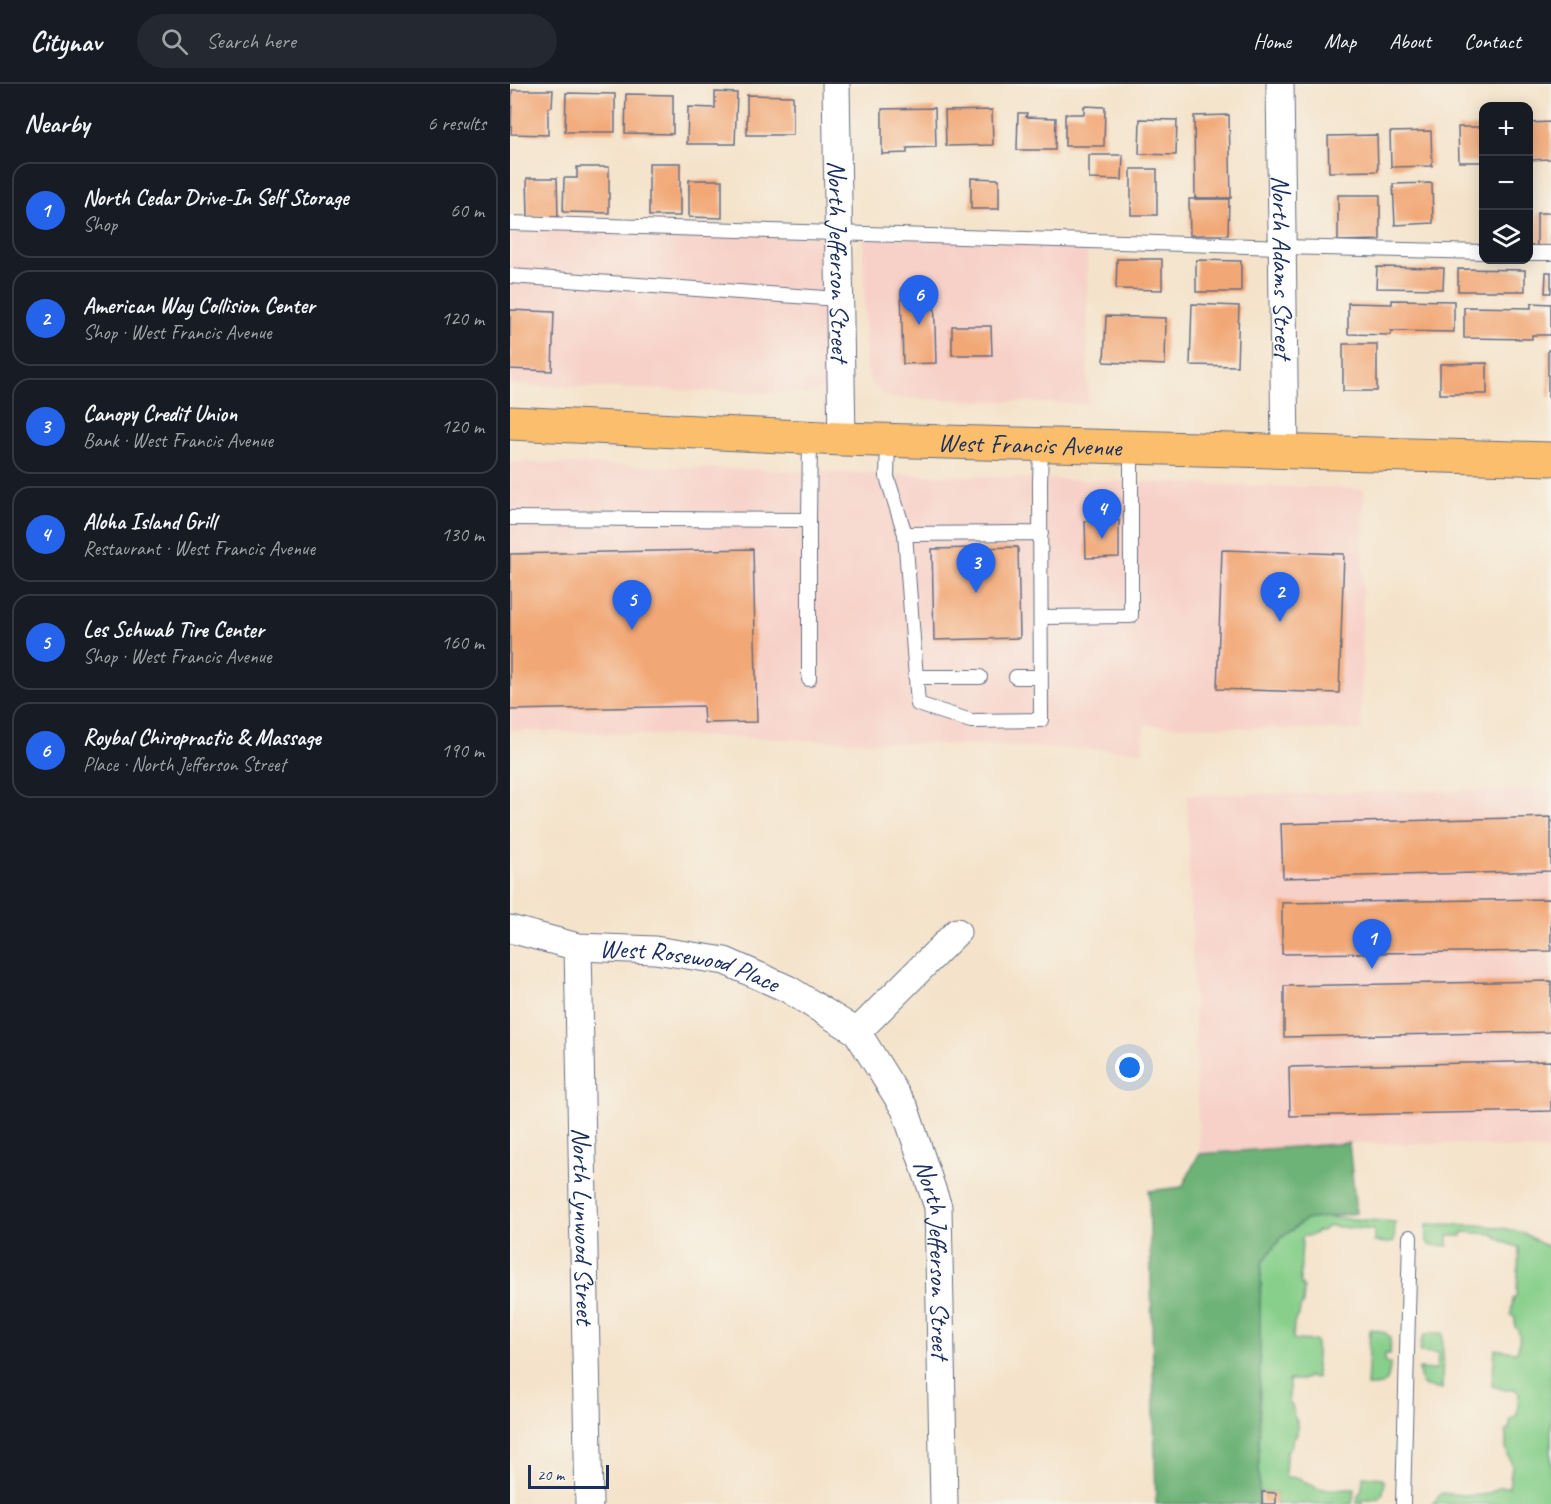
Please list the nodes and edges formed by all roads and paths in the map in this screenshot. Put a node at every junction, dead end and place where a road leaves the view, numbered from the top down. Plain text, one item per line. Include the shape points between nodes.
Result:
1 (836, 84) edge
2 (1280, 84) edge
3 (510, 223) edge
4 (838, 232) junction
5 (1283, 247) junction
6 (1479, 252) edge
7 (1533, 253) edge
8 (1551, 253) edge
9 (510, 276) edge
10 (840, 299) junction
11 (510, 423) edge
12 (810, 437) junction
13 (842, 439) junction
14 (888, 440) junction
15 (1041, 445) junction
16 (1131, 447) junction
17 (1286, 451) junction
18 (1551, 459) edge
19 (510, 518) edge
20 (809, 520) junction
21 (1041, 533) junction
22 (904, 534) junction
23 (1042, 617) junction
24 (916, 677) junction
25 (980, 677) dead end
26 (1016, 677) dead end
27 (1041, 677) junction
28 (809, 679) dead end
29 (510, 929) edge
30 (957, 932) dead end
31 (578, 947) junction
32 (857, 1032) junction
33 (1410, 1237) dead end
34 (588, 1504) edge
35 (944, 1504) edge
36 (1403, 1504) edge

1 - 4 street, North Jefferson Street
2 - 5 street, North Adams Street
3 - 4 lane
4 - 5 lane
4 - 10 street, North Jefferson Street
5 - 6 lane
5 - 17 street, North Adams Street
7 - 8 lane
9 - 10 lane
10 - 13 street, North Jefferson Street
11 - 12 main road, West Francis Avenue
12 - 13 main road, West Francis Avenue
12 - 20 lane
13 - 14 main road, West Francis Avenue
14 - 15 main road, West Francis Avenue
14 - 22 lane via 886,477
15 - 16 main road, West Francis Avenue
15 - 21 lane
16 - 17 main road, West Francis Avenue
16 - 23 lane via 1131,616
17 - 18 main road, West Francis Avenue
19 - 20 lane
20 - 28 lane
21 - 22 lane
21 - 23 lane
22 - 24 lane
23 - 27 lane
24 - 25 lane
24 - 27 lane via 918,704 971,721 1041,720
26 - 27 lane
29 - 31 street, West Rosewood Place
30 - 32 street
31 - 32 street, West Rosewood Place via 655,950 726,961 788,989
31 - 34 street, North Lynwood Street
32 - 35 street, North Jefferson Street via 905,1109 938,1207
33 - 36 lane

